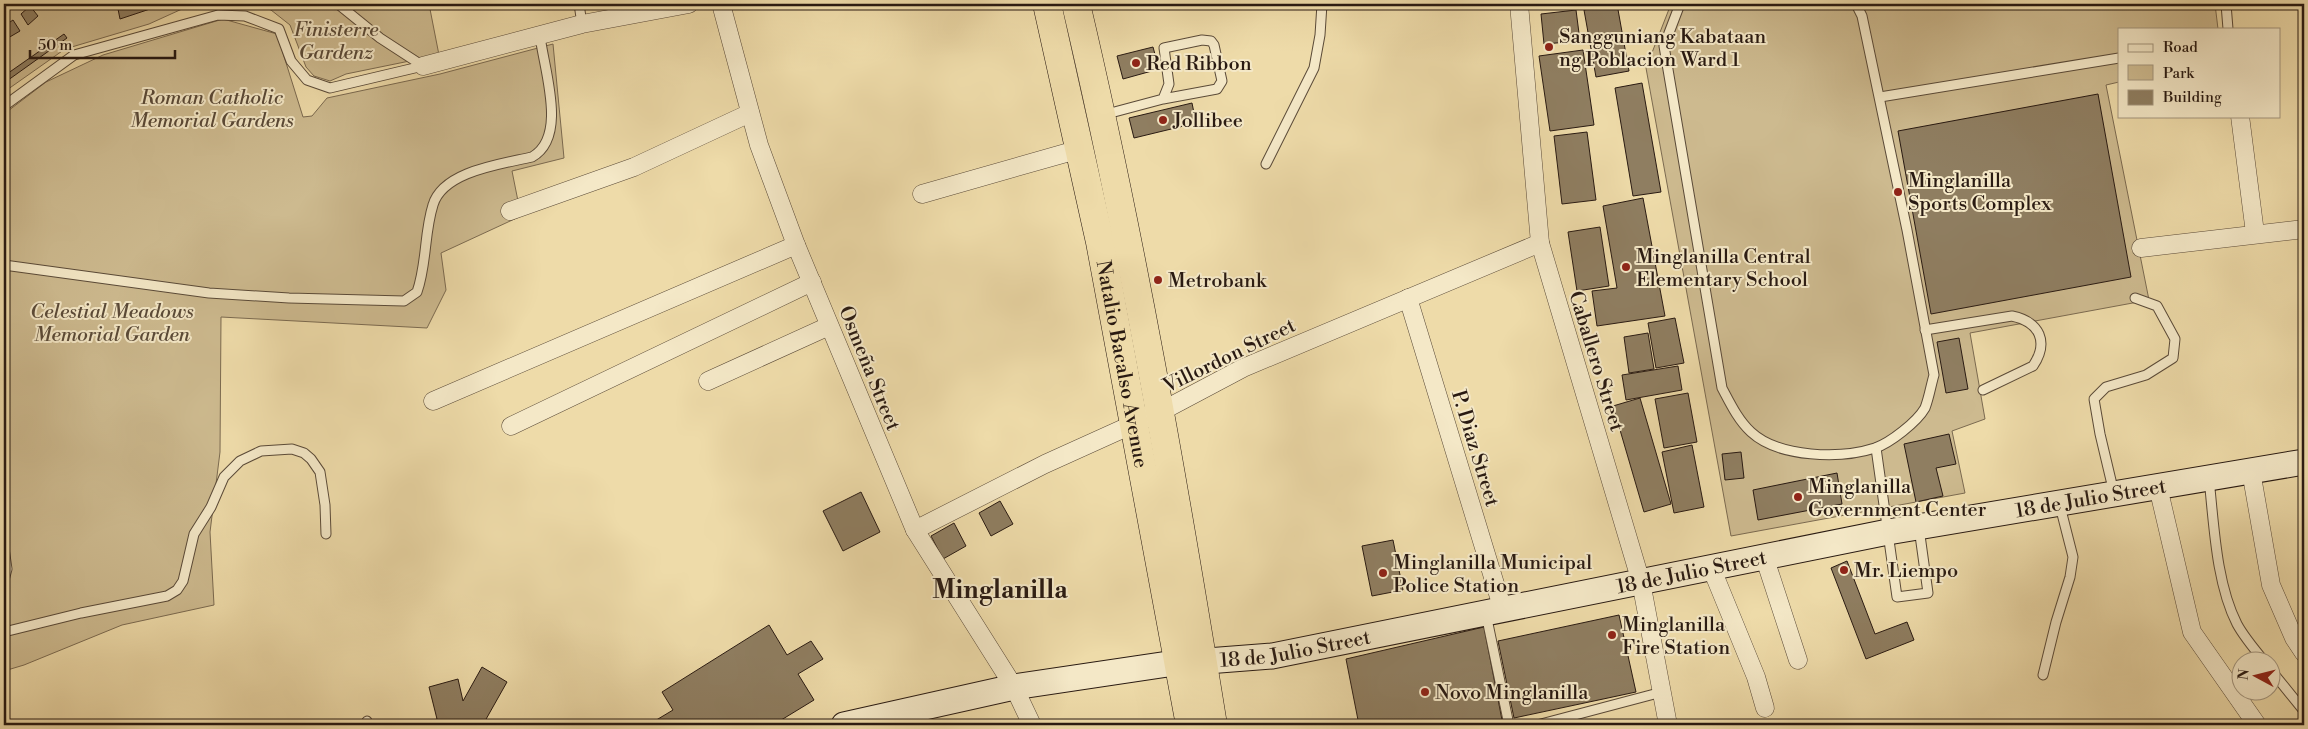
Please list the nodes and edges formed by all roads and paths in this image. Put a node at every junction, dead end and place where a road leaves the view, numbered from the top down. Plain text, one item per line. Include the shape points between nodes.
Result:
1 (578, 4) edge
2 (689, 4) edge
3 (722, 4) edge
4 (1047, 4) edge
5 (1322, 4) edge
6 (1519, 4) edge
7 (1680, 4) edge
8 (1856, 4) edge
9 (2226, 4) edge
10 (342, 5) edge
11 (1080, 5) edge
12 (582, 24) junction
13 (2228, 28) edge
14 (540, 36) junction
15 (2118, 58) edge
16 (423, 66) junction
17 (1880, 97) junction
18 (1163, 99) junction
19 (4, 106) edge
20 (750, 112) junction
21 (1102, 115) junction
22 (2240, 118) edge
23 (1080, 149) junction
24 (1266, 164) dead end
25 (922, 194) dead end
26 (510, 211) dead end
27 (2304, 229) edge
28 (2254, 234) junction
29 (1540, 243) junction
30 (796, 245) junction
31 (2141, 248) dead end
32 (4, 265) edge
33 (812, 282) junction
34 (1408, 298) junction
35 (2135, 298) dead end
36 (830, 326) junction
37 (1925, 330) junction
38 (708, 381) dead end
39 (1983, 390) dead end
40 (433, 401) dead end
41 (1160, 412) junction
42 (1134, 422) junction
43 (511, 426) dead end
44 (1876, 448) junction
45 (2304, 462) edge
46 (2251, 471) junction
47 (2209, 478) junction
48 (2158, 486) junction
49 (2114, 493) junction
50 (2060, 504) junction
51 (1918, 527) junction
52 (915, 530) junction
53 (1888, 532) junction
54 (326, 534) dead end
55 (4, 548) edge
56 (1764, 556) junction
57 (1711, 567) junction
58 (4, 580) edge
59 (1641, 582) junction
60 (1494, 612) junction
61 (4, 632) edge
62 (2258, 652) edge
63 (2304, 653) edge
64 (1798, 660) dead end
65 (1191, 662) junction
66 (2043, 675) dead end
67 (2280, 681) edge
68 (1014, 687) junction
69 (1662, 692) junction
70 (1765, 708) dead end
71 (2304, 711) edge
72 (888, 720) edge
73 (844, 725) edge
74 (1032, 725) edge
75 (1190, 725) edge
76 (1213, 725) edge
77 (1509, 725) edge
78 (1537, 725) edge
79 (1668, 725) edge
80 (2257, 725) edge

1 - 12 lane
2 - 12 street
3 - 20 street, Osmeña Street
4 - 23 highway, Natalio Bacalso Avenue
5 - 24 lane via 1314,68
6 - 29 street, Caballero Street
7 - 44 lane via 1664,46 1722,388 1738,417 1752,433 1769,444 1789,451 1824,454
8 - 17 lane via 1862,16
9 - 13 lane
10 - 16 lane via 380,38
11 - 21 highway, Natalio Bacalso Avenue
12 - 14 street
14 - 16 street
14 - 32 lane via 552,115 550,136 539,153 532,157 471,172 442,189 432,206 417,292 404,301 209,293
15 - 17 lane
16 - 19 lane via 330,88 307,80 291,61 279,29 245,16 218,15 74,55
17 - 37 lane
18 - 18 lane via 1169,84 1164,48 1211,41 1221,86
18 - 21 lane
20 - 26 street via 634,167
20 - 30 street, Osmeña Street
21 - 41 highway, Natalio Bacalso Avenue
22 - 28 street
23 - 25 street
23 - 42 highway, Natalio Bacalso Avenue
27 - 28 street
28 - 31 street
29 - 34 street, Villordon Street
29 - 59 street, Caballero Street
30 - 33 street, Osmeña Street
30 - 40 street
33 - 36 street, Osmeña Street
33 - 43 street
34 - 41 street, Villordon Street via 1243,368
34 - 60 street, P. Diaz Street
35 - 49 lane via 2157,306 2174,339 2173,358 2146,375 2106,387 2094,399
36 - 38 street
36 - 52 street, Osmeña Street
37 - 39 lane via 2012,316 2026,319 2035,328 2042,347 2033,366
37 - 44 lane via 1934,375 1924,408 1905,430
41 - 42 street, Villordon Street
41 - 65 highway, Natalio Bacalso Avenue
42 - 52 street, Villordon Street
42 - 65 highway, Natalio Bacalso Avenue
44 - 53 lane
45 - 46 street, 18 de Julio Street
46 - 47 street, 18 de Julio Street
46 - 63 street via 2271,585
47 - 48 street, 18 de Julio Street
47 - 62 lane via 2228,602 2238,624
48 - 49 street, 18 de Julio Street
48 - 80 street via 2192,632
49 - 50 street, 18 de Julio Street
50 - 51 street, 18 de Julio Street
50 - 66 lane via 2073,557
51 - 53 street, 18 de Julio Street
51 - 53 lane via 1928,593 1897,597
52 - 68 street, Osmeña Street
53 - 56 street, 18 de Julio Street
54 - 61 lane via 320,472 311,459 292,449 261,451 240,461 224,478 194,534 178,590 167,596
55 - 58 lane via 7,569
56 - 57 street, 18 de Julio Street
56 - 64 street
57 - 59 street, 18 de Julio Street
57 - 70 street via 1756,677
59 - 60 street, 18 de Julio Street
59 - 69 street, Caballero Street
60 - 65 street, 18 de Julio Street via 1272,656
60 - 77 lane
65 - 68 street, 18 de Julio Street
65 - 75 highway, Natalio Bacalso Avenue
65 - 76 highway, Natalio Bacalso Avenue
67 - 71 lane
68 - 72 street, 18 de Julio Street
68 - 74 street, Osmeña Street
69 - 78 lane
69 - 79 street, Caballero Street
72 - 73 street, 18 de Julio Street

